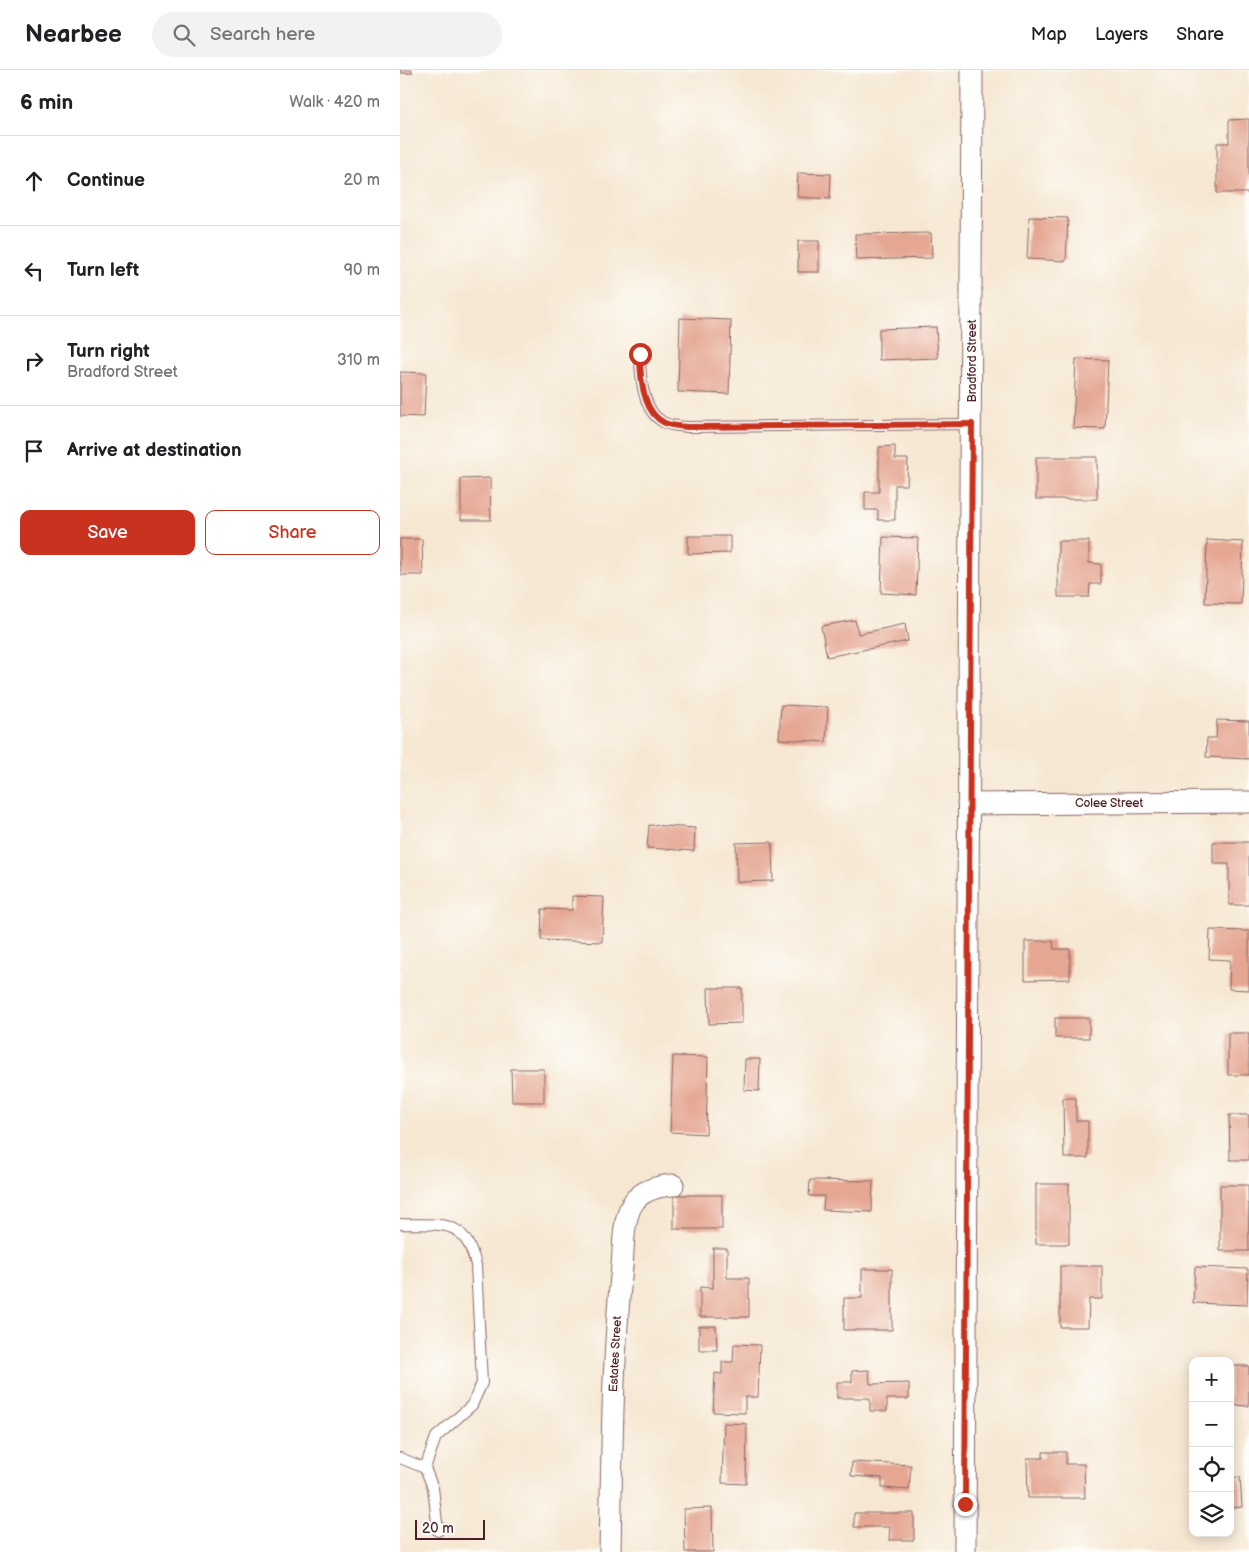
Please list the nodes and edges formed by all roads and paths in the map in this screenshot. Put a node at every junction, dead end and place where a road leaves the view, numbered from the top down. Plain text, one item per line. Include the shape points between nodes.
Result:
1 (972, 70) edge
2 (640, 354) dead end
3 (972, 424) junction
4 (1249, 802) edge
5 (968, 804) junction
6 (673, 1185) dead end
7 (400, 1224) edge
8 (400, 1458) edge
9 (425, 1468) junction
10 (438, 1531) dead end
11 (610, 1552) edge
12 (965, 1552) edge

1 - 3 street, Bradford Street
2 - 3 lane via 644,393 651,409 663,422 679,426
3 - 5 street, Bradford Street
4 - 5 street, Colee Street
5 - 12 street, Bradford Street
6 - 11 street, Estates Street via 650,1189 636,1200 627,1216 612,1414
7 - 9 lane via 452,1226 464,1236 473,1251 476,1265 482,1383 472,1405 436,1437
8 - 9 lane
9 - 10 lane via 433,1488

